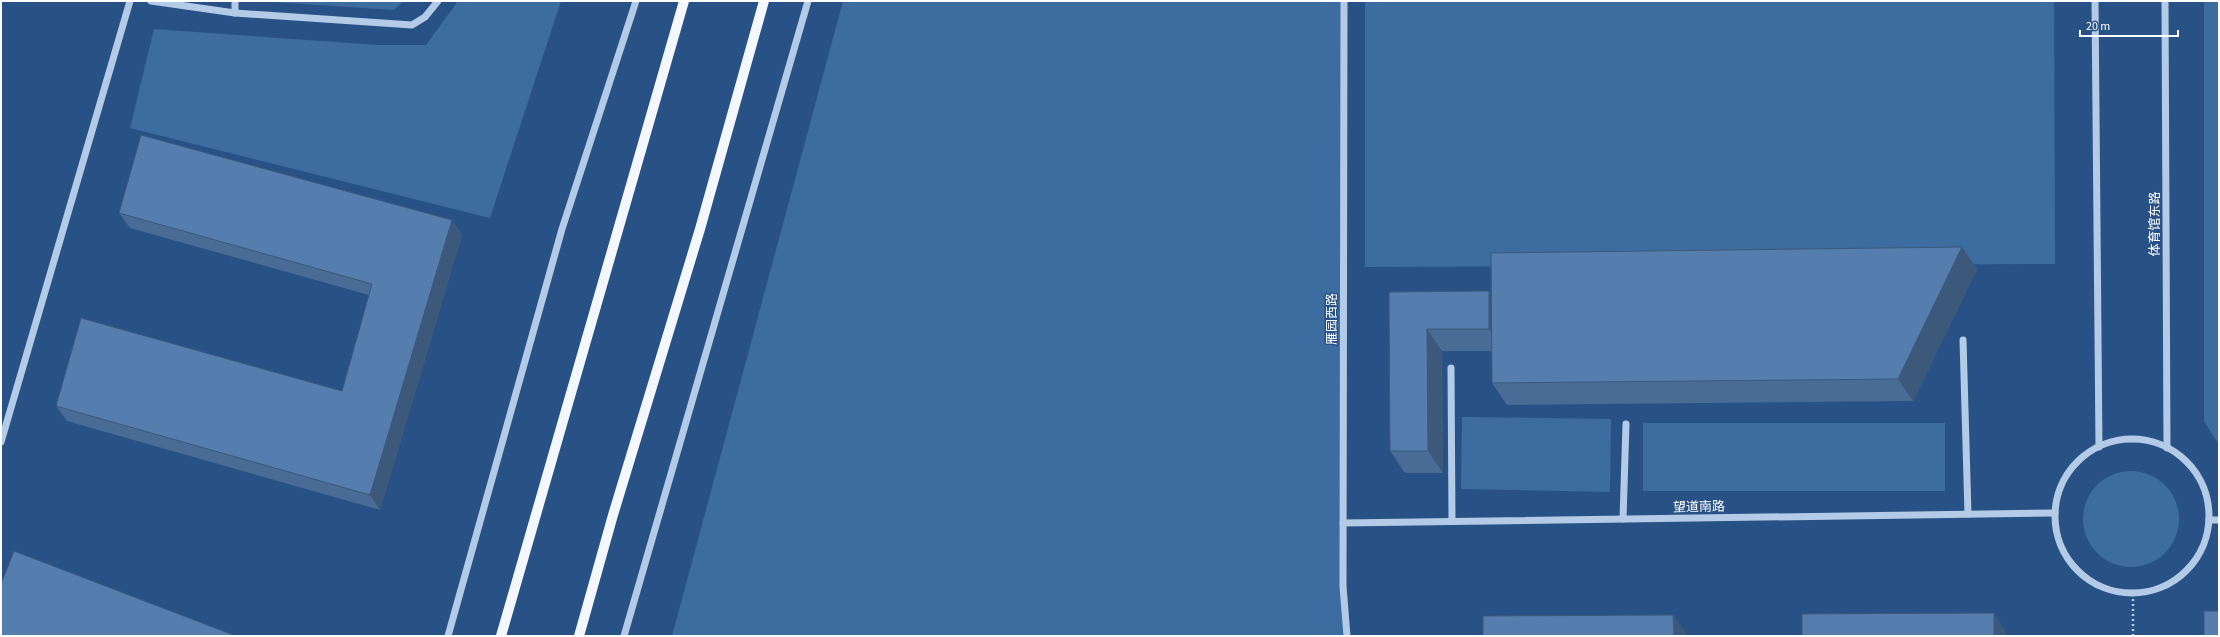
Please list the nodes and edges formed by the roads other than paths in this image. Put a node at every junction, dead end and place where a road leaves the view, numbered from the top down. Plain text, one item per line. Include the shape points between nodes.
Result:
1 (130, 1) edge
2 (151, 1) edge
3 (235, 1) edge
4 (438, 1) edge
5 (636, 1) edge
6 (684, 1) edge
7 (764, 1) edge
8 (808, 1) edge
9 (1344, 1) edge
10 (2095, 1) edge
11 (2165, 1) edge
12 (235, 13) junction
13 (1963, 340) dead end
14 (1451, 368) dead end
15 (1626, 424) dead end
16 (1, 442) edge
17 (2099, 447) junction
18 (2167, 448) junction
19 (2055, 513) junction
20 (1968, 514) junction
21 (1623, 519) junction
22 (2209, 520) junction
23 (2219, 520) edge
24 (1452, 521) junction
25 (1343, 523) junction
26 (448, 636) edge
27 (501, 636) edge
28 (579, 636) edge
29 (624, 636) edge
30 (1347, 636) edge

1 - 16 street
2 - 12 street
3 - 12 street
4 - 12 street via 425,17 412,25
5 - 26 street via 562,229
6 - 27 main road
7 - 28 main road via 700,229
8 - 29 street
9 - 25 street, 雁园西路
10 - 17 street
11 - 18 street, 体育馆东路
13 - 20 street
14 - 24 street
15 - 21 street
17 - 18 street via 2110,442 2136,439 2154,442
17 - 19 street via 2086,455 2068,474 2061,486
18 - 22 street via 2181,456 2197,474 2207,496
19 - 20 street, 望道南路
19 - 22 street via 2064,550 2079,571 2101,586 2133,593 2163,587 2184,573 2204,544
20 - 21 street, 望道南路
21 - 24 street, 望道南路
22 - 23 street
24 - 25 street, 望道南路
25 - 30 street, 雁园西路 via 1343,586

